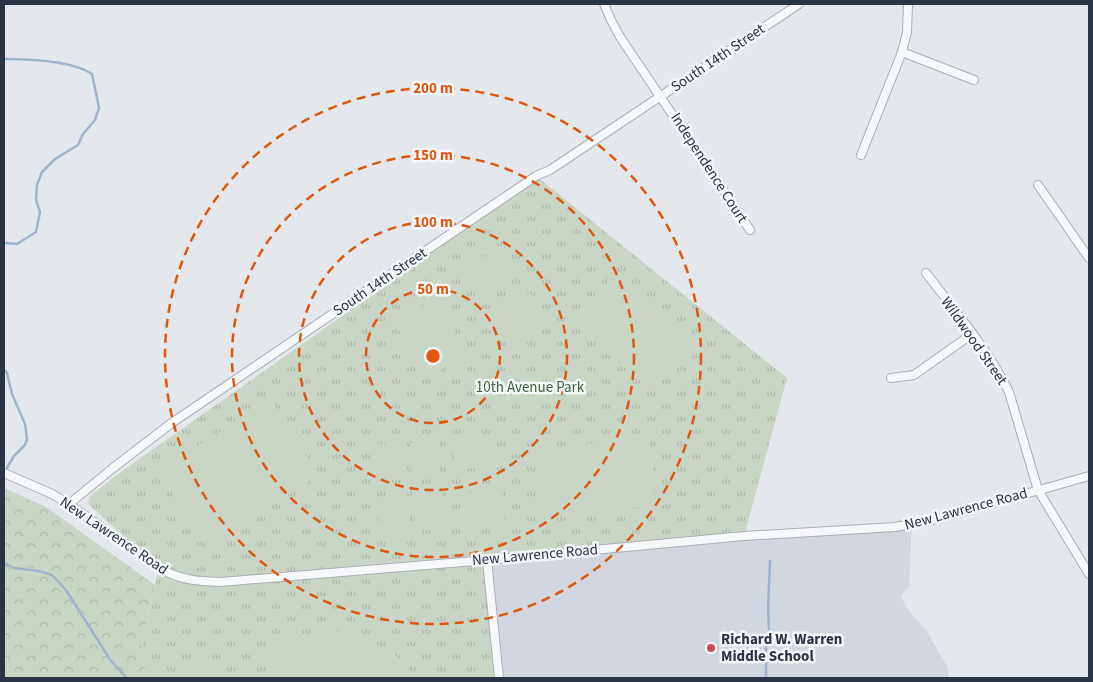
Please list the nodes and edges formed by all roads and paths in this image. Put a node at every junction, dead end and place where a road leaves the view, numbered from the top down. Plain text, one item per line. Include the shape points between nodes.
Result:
1 (604, 4) edge
2 (798, 4) edge
3 (908, 4) edge
4 (902, 52) junction
5 (974, 80) dead end
6 (661, 96) junction
7 (861, 155) dead end
8 (1038, 185) dead end
9 (750, 230) dead end
10 (1089, 258) edge
11 (926, 273) dead end
12 (972, 334) junction
13 (891, 378) dead end
14 (4, 473) edge
15 (1089, 476) edge
16 (1038, 490) junction
17 (69, 504) junction
18 (488, 560) junction
19 (1089, 574) edge
20 (499, 678) edge

1 - 6 street, Independence Court via 620,37
2 - 6 street, South 14th Street
3 - 4 street
4 - 5 street
4 - 7 street
6 - 9 street, Independence Court
6 - 17 street, South 14th Street via 536,176 181,417
8 - 10 street
11 - 12 street, Wildwood Street
12 - 13 street via 914,375
12 - 16 street, Wildwood Street via 1009,392
14 - 17 street, New Lawrence Road
15 - 16 street, New Lawrence Road
16 - 18 street, New Lawrence Road via 933,520 895,527 744,536
16 - 19 street, Wildwood Street
17 - 18 street, New Lawrence Road via 159,568 184,580 220,582
18 - 20 street

